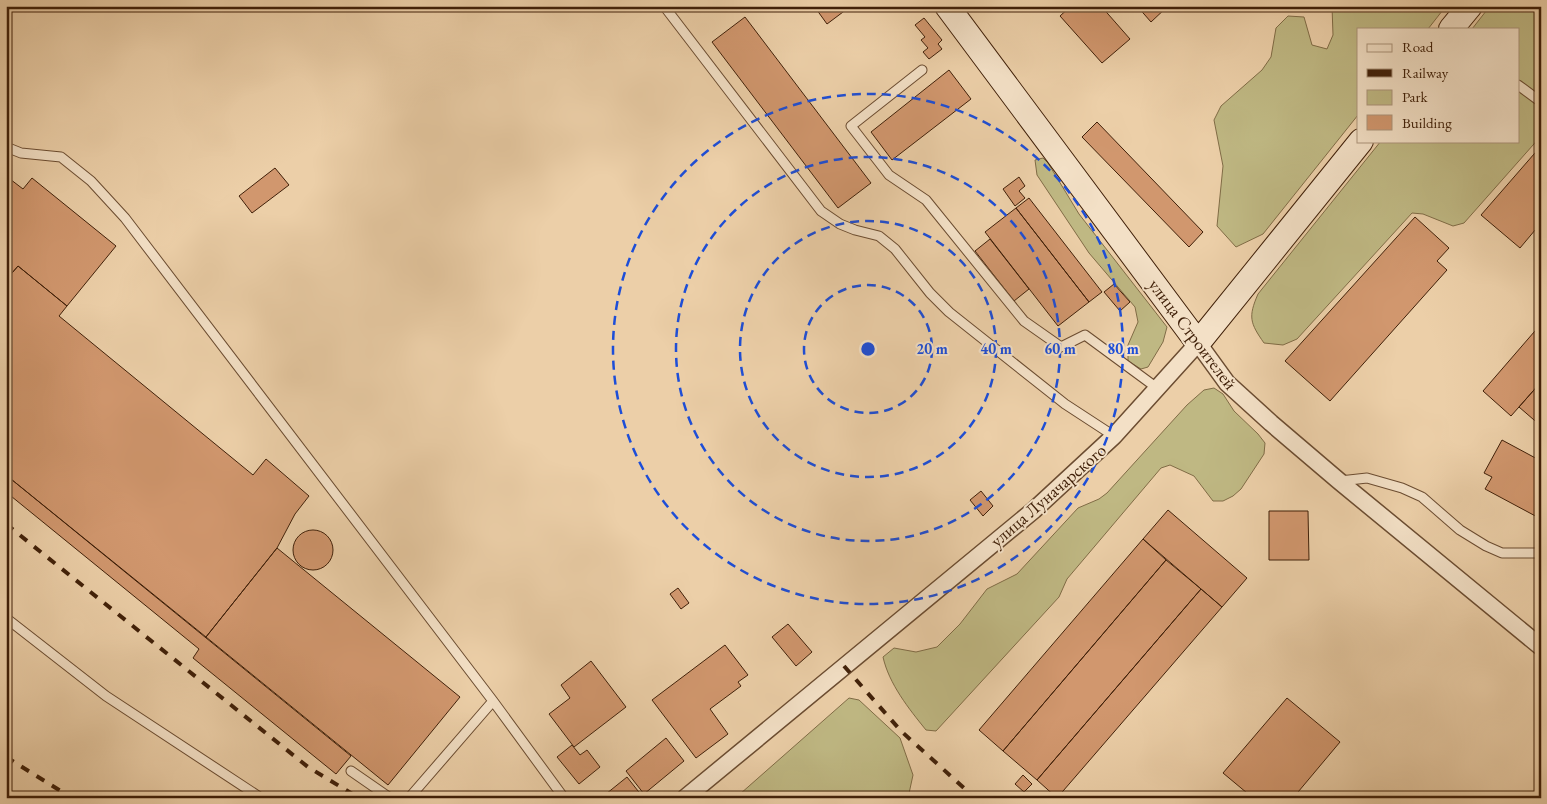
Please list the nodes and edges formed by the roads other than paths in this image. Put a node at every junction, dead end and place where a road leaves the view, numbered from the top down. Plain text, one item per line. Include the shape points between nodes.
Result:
1 (664, 6) edge
2 (947, 6) edge
3 (1470, 6) edge
4 (1453, 28) edge
5 (922, 70) dead end
6 (1520, 86) edge
7 (1541, 102) edge
8 (1360, 142) edge
9 (6, 147) edge
10 (1198, 343) junction
11 (1156, 388) junction
12 (1114, 436) junction
13 (1339, 481) junction
14 (1541, 553) edge
15 (6, 618) edge
16 (1541, 647) edge
17 (493, 701) junction
18 (351, 771) dead end
19 (261, 798) edge
20 (390, 798) edge
21 (409, 798) edge
22 (564, 798) edge
23 (685, 798) edge

1 - 12 lane via 821,211 840,224 879,236 895,249 949,312 1065,404
2 - 10 main road, улица Строителей
3 - 4 main road
5 - 11 lane via 850,126 889,175 926,200 1024,321 1060,348 1085,335
6 - 7 lane
8 - 10 main road, улица Луначарского
9 - 17 lane via 21,153 61,157 91,181 125,218
10 - 11 street, улица Луначарского
10 - 13 street, улица Строителей via 1226,382
11 - 12 street, улица Луначарского
12 - 23 street, улица Луначарского via 1034,510
13 - 14 lane via 1367,478 1402,488 1422,497 1460,530 1486,546 1502,553
13 - 16 street, улица Строителей
15 - 19 lane via 106,696
17 - 21 lane
17 - 22 lane
18 - 20 lane

